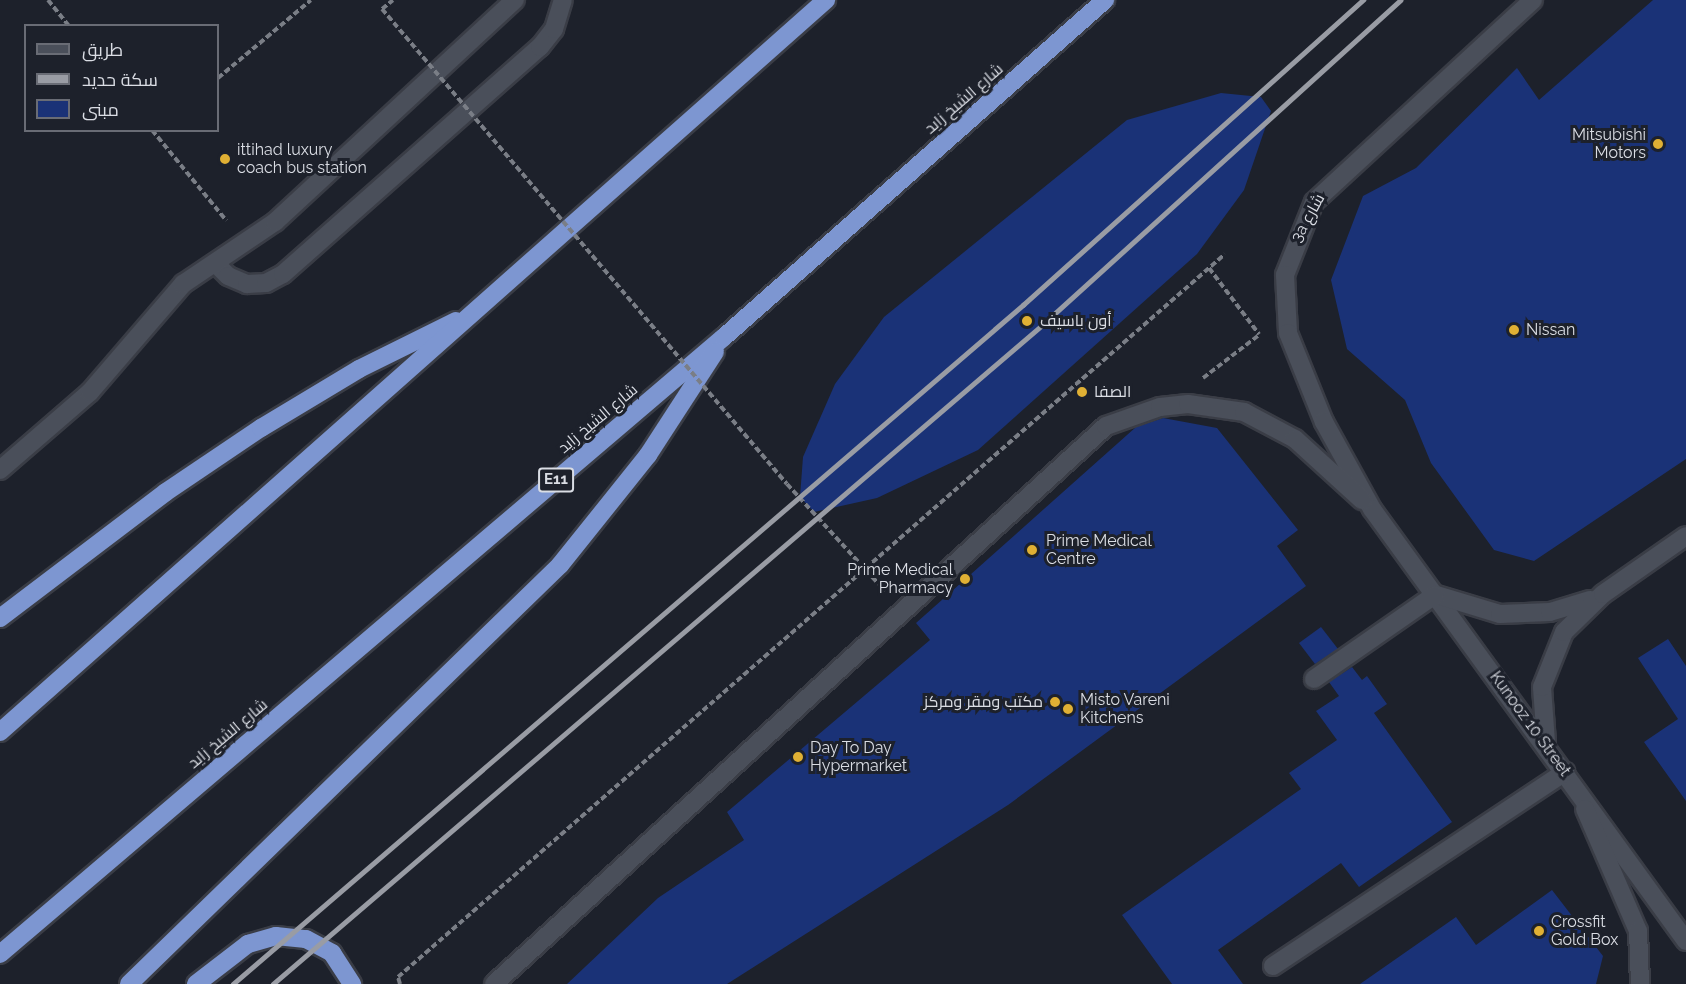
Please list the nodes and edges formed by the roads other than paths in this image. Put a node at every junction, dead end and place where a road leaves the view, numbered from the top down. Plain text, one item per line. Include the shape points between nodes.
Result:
1 (515, 0) edge
2 (562, 0) edge
3 (826, 0) edge
4 (1105, 0) edge
5 (1533, 0) edge
6 (215, 263) junction
7 (479, 309) junction
8 (724, 337) junction
9 (0, 470) edge
10 (1372, 509) junction
11 (1686, 536) edge
12 (1603, 594) junction
13 (1435, 595) junction
14 (0, 618) edge
15 (1314, 679) dead end
16 (0, 732) edge
17 (1547, 751) junction
18 (1565, 772) junction
19 (1581, 795) junction
20 (1686, 941) edge
21 (0, 954) edge
22 (1273, 966) dead end
23 (129, 984) edge
24 (196, 984) edge
25 (352, 984) edge
26 (494, 984) edge
27 (1640, 984) edge

1 - 6 street via 275,222
2 - 6 street via 554,29 540,47 284,274 266,283 247,284 228,276
3 - 7 highway
4 - 8 highway, شارع الشيخ زايد / E11
5 - 10 street, 3a شارع via 1314,202 1285,274 1288,333 1324,422
6 - 9 street via 156,310 90,392
7 - 14 highway via 359,369 261,428 166,492
7 - 16 highway
8 - 21 highway, شارع الشيخ زايد / E11
8 - 23 highway via 648,455 560,565
10 - 13 street, Kunooz 10 Street
10 - 26 street via 1271,424 1244,412 1188,404 1160,407 1106,426
11 - 12 street
12 - 13 street via 1559,610 1522,615 1477,610
12 - 17 street via 1564,632 1551,656 1541,719
13 - 15 street
13 - 17 street, Kunooz 10 Street
17 - 18 street, Kunooz 10 Street
18 - 19 street, Kunooz 10 Street
18 - 22 street
19 - 20 street, Kunooz 10 Street
19 - 27 street via 1601,854 1638,931
24 - 25 highway via 248,944 276,936 306,939 332,953

